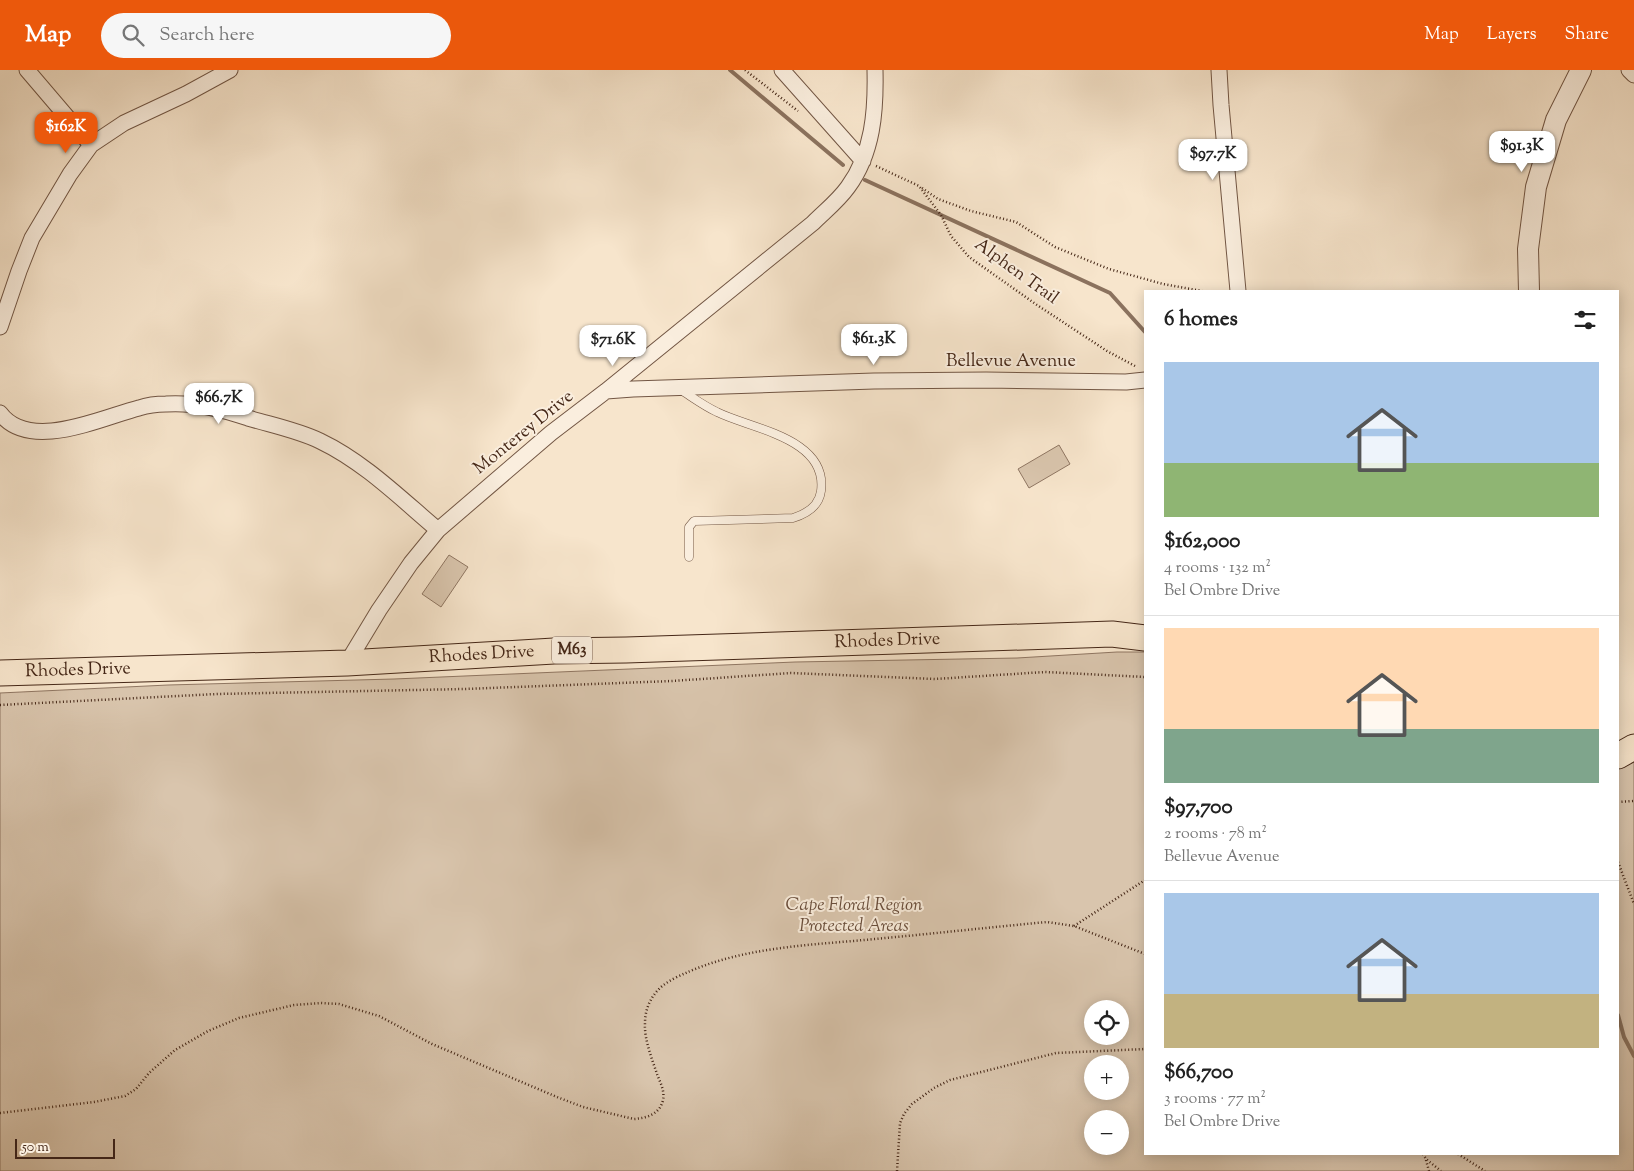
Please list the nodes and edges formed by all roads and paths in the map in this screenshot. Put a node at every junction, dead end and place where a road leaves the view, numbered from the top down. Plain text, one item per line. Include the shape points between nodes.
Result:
1 (27, 70) edge
2 (230, 70) edge
3 (745, 70) edge
4 (782, 70) edge
5 (875, 70) edge
6 (1219, 70) edge
7 (1581, 70) edge
8 (1629, 70) edge
9 (1634, 75) edge
10 (800, 112) dead end
11 (91, 145) junction
12 (863, 161) junction
13 (919, 186) junction
14 (1196, 290) edge
15 (1238, 290) edge
16 (1529, 290) edge
17 (0, 327) edge
18 (1141, 374) edge
19 (677, 387) junction
20 (606, 392) junction
21 (0, 413) edge
22 (438, 530) junction
23 (689, 557) dead end
24 (1144, 638) edge
25 (347, 663) junction
26 (0, 673) edge
27 (1144, 677) edge
28 (0, 704) edge
29 (1634, 746) edge
30 (1619, 755) edge
31 (1634, 801) edge
32 (1619, 802) edge
33 (1619, 865) edge
34 (1144, 881) edge
35 (1634, 904) edge
36 (1074, 926) junction
37 (1144, 954) edge
38 (1144, 1049) edge
39 (0, 1113) edge
40 (1424, 1155) edge
41 (1460, 1155) edge
42 (1426, 1159) junction
43 (897, 1171) edge
44 (1429, 1171) edge
45 (1441, 1171) edge
46 (1485, 1171) edge

1 - 11 street
2 - 11 street via 124,123
3 - 10 path
4 - 12 street
5 - 12 street, Monterey Drive via 872,132
6 - 15 street
7 - 16 street via 1556,120 1536,187 1528,249
8 - 9 street
11 - 17 street via 32,238
12 - 13 path, Alphen Trail
12 - 20 street, Monterey Drive via 847,188 813,223
13 - 14 path via 938,199 1016,222 1055,247 1108,269
13 - 18 path, Alphen Trail via 969,258
18 - 19 street, Bellevue Avenue via 1126,382 874,381
19 - 20 street, Bellevue Avenue
19 - 23 lane via 717,412 799,446 815,462 821,481 816,503 793,518 694,521 689,527
20 - 22 street, Monterey Drive via 551,433
21 - 22 street via 15,425 44,431 88,424 140,407 196,404 220,409 308,436 335,449 358,463
22 - 25 street, Monterey Drive via 411,563
24 - 25 main road, Rhodes Drive / M63 via 1104,634 554,650
25 - 26 main road, Rhodes Drive / M63
27 - 28 path via 1045,672 934,679 791,674
29 - 30 main road
31 - 32 path
33 - 35 path
34 - 36 path
36 - 37 path
36 - 39 path via 1047,922 795,946 704,965 677,977 660,988 649,1002 645,1023 663,1100 659,1109 643,1118 634,1119 583,1107 432,1044 379,1016 321,1002 239,1018 208,1031 175,1050 125,1096
38 - 43 path via 1056,1053 950,1080 912,1104 900,1123
40 - 42 path
41 - 46 path
42 - 44 path
42 - 45 path

